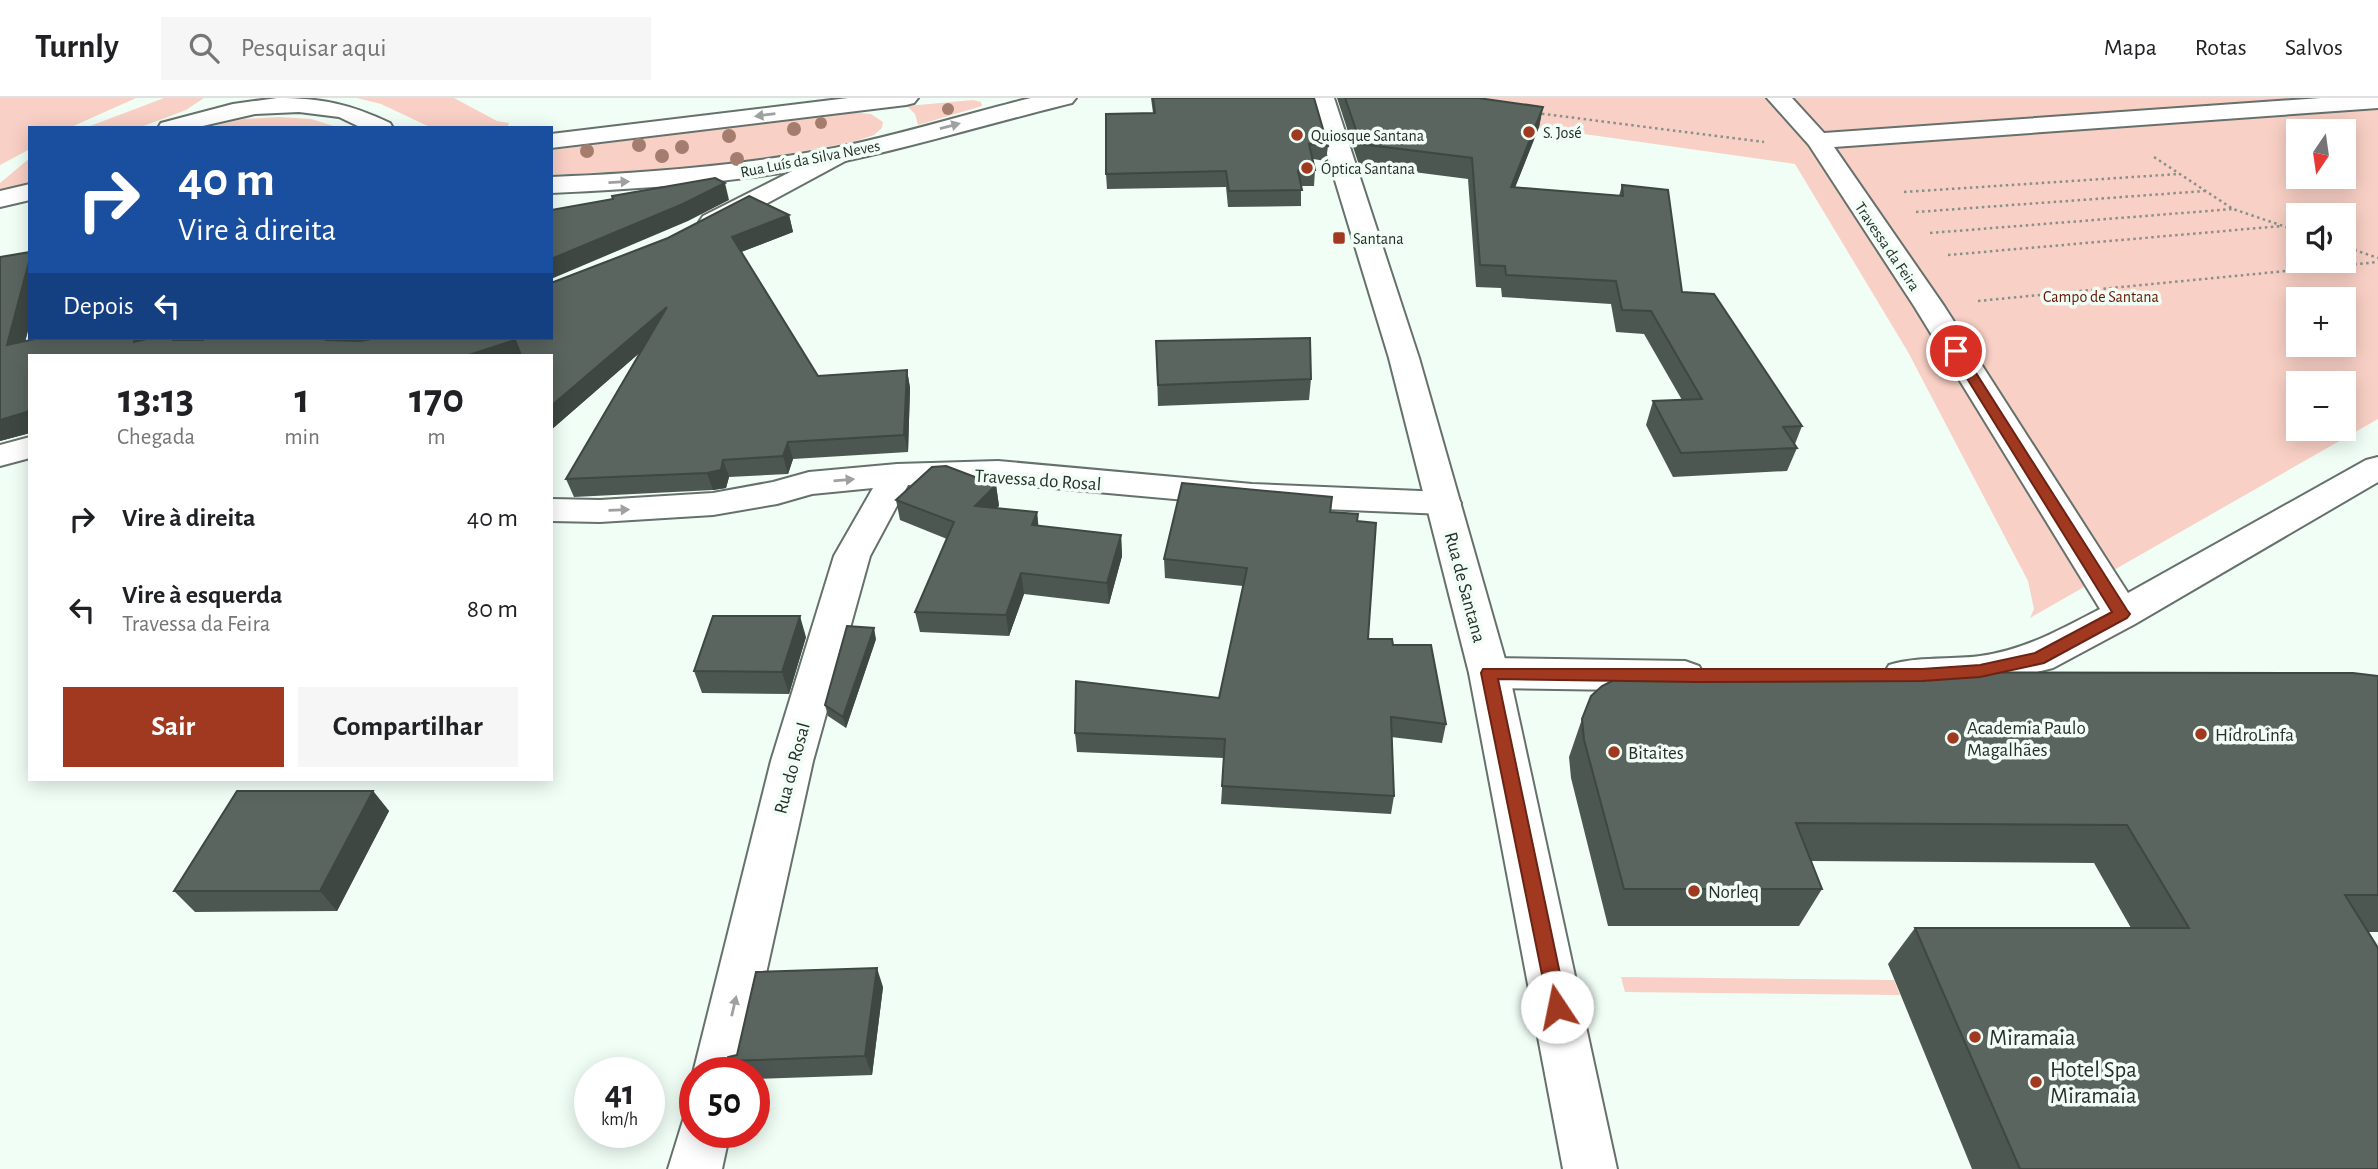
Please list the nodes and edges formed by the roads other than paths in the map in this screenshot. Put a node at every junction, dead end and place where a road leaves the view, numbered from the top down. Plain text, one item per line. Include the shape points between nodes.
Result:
1 (223, 98) edge
2 (905, 98) edge
3 (1064, 98) edge
4 (1322, 98) edge
5 (1779, 98) edge
6 (2378, 101) edge
7 (299, 102) edge
8 (868, 102) junction
9 (180, 124) edge
10 (377, 126) edge
11 (553, 141) edge
12 (1818, 141) junction
13 (884, 144) junction
14 (840, 154) junction
15 (728, 174) junction
16 (553, 185) edge
17 (28, 192) edge
18 (0, 199) edge
19 (737, 210) junction
20 (28, 216) edge
21 (0, 221) edge
22 (687, 234) edge
23 (28, 448) edge
24 (0, 456) edge
25 (2378, 468) edge
26 (897, 475) junction
27 (1444, 503) junction
28 (553, 510) edge
29 (2122, 614) junction
30 (1489, 673) junction
31 (1869, 675) edge
32 (1723, 676) edge
33 (722, 1057) edge
34 (700, 1148) edge
35 (695, 1169) edge
36 (1590, 1169) edge

1 - 9 street
2 - 8 street
13 -> 3 street, Rua Luís da Silva Neves
4 - 27 street, Rua de Santana
5 - 12 street, Travessa da Feira
6 - 12 street
7 - 9 street
7 - 10 street via 341,110
8 -> 11 street
8 - 13 street via 899,117 897,132
12 - 29 street, Travessa da Feira via 1929,306
13 - 14 street, Rua Luís da Silva Neves
14 - 15 street, Rua Luís da Silva Neves
14 - 19 street
16 -> 15 street, Rua Luís da Silva Neves
15 - 19 street via 753,187
17 - 18 street
19 - 22 street
20 - 21 street
23 - 24 street
25 - 29 street
26 - 27 street, Travessa do Rosal via 998,472 1252,495
28 -> 26 street, Travessa do Rosal via 713,504 808,483
33 -> 26 street, Rua do Rosal via 792,761 852,555
27 - 30 street, Rua de Santana
29 - 31 street via 2039,658 1980,671
30 - 32 street
30 - 36 street, Rua de Santana
34 - 35 street

